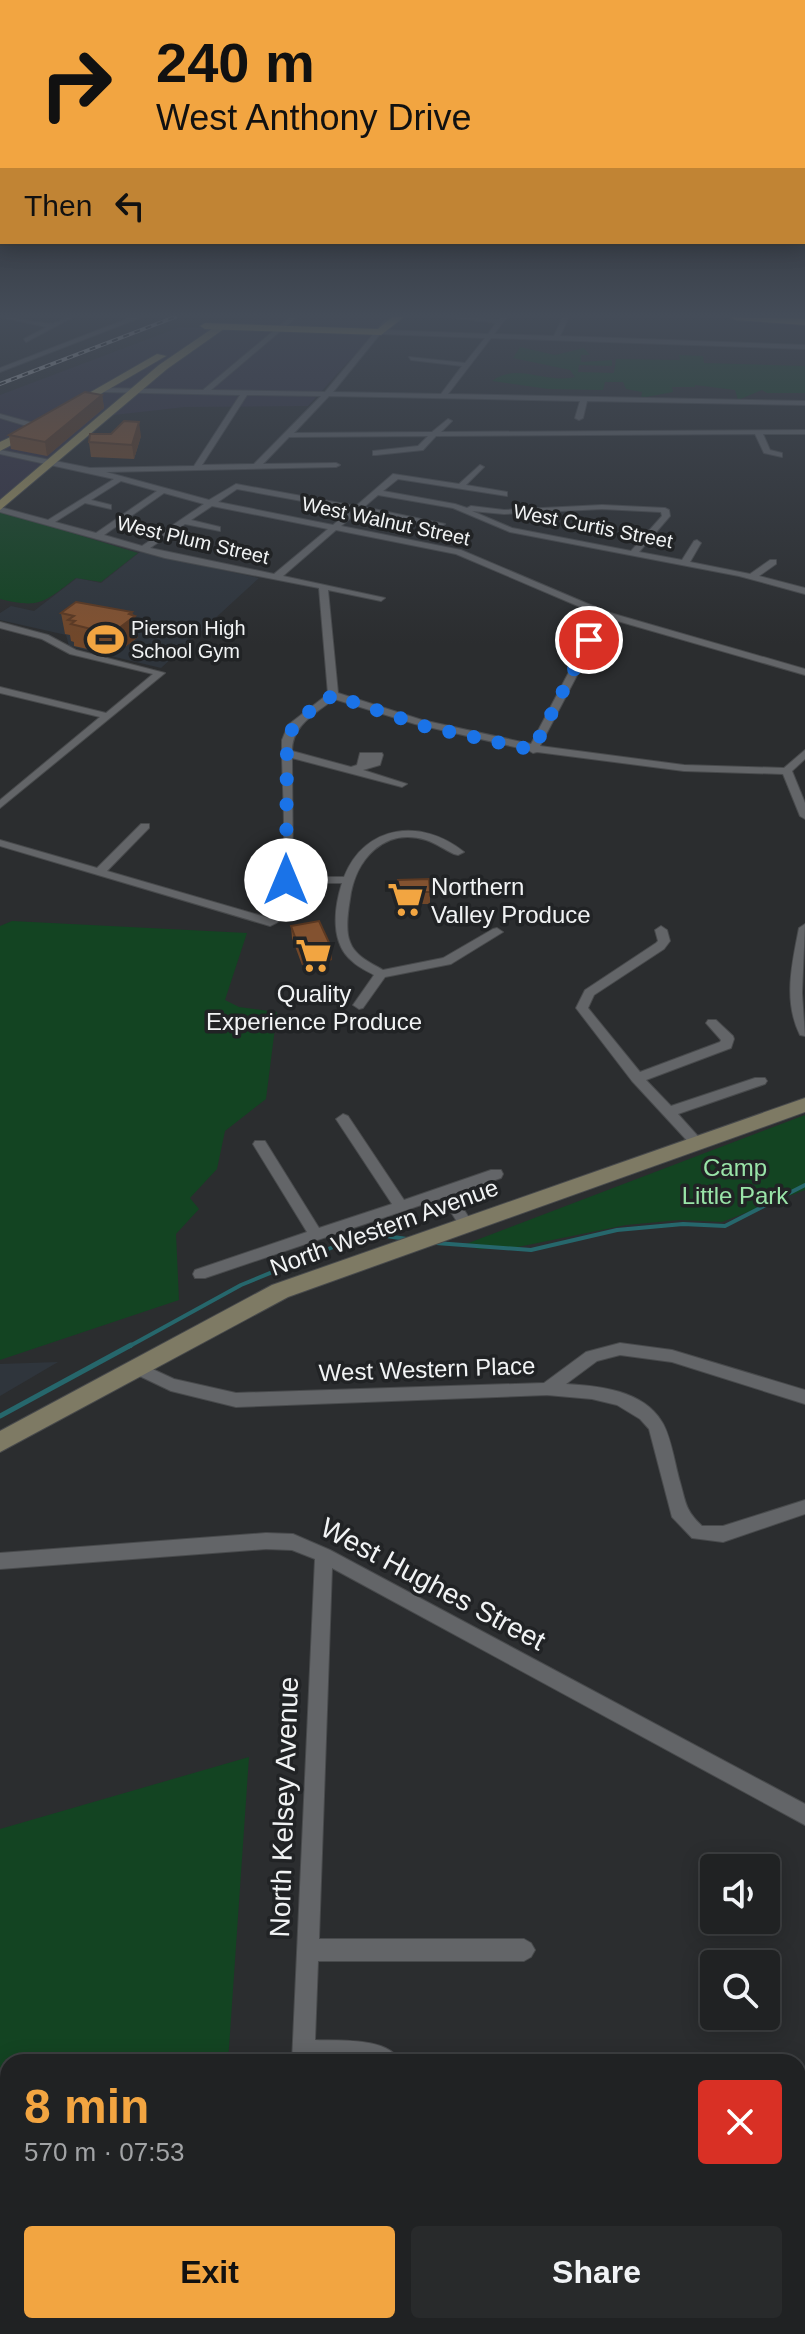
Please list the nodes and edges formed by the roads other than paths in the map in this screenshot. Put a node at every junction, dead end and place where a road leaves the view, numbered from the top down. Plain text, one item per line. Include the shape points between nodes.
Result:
1 (33, 426) edge
2 (94, 426) edge
3 (222, 426) edge
4 (296, 426) edge
5 (444, 426) edge
6 (37, 427) joint
7 (758, 432) junction
8 (805, 432) edge
9 (437, 434) junction
10 (287, 435) junction
11 (0, 450) edge
12 (376, 453) dead end
13 (779, 455) dead end
14 (52, 462) junction
15 (336, 465) dead end
16 (198, 466) junction
17 (257, 466) junction
18 (480, 467) dead end
19 (90, 470) junction
20 (119, 479) junction
21 (461, 486) junction
22 (162, 491) junction
23 (376, 492) junction
24 (504, 494) dead end
25 (85, 501) junction
26 (210, 503) junction
27 (455, 506) junction
28 (108, 507) dead end
29 (0, 508) edge
30 (356, 509) junction
31 (51, 521) junction
32 (182, 521) junction
33 (441, 524) dead end
34 (336, 527) junction
35 (217, 529) dead end
36 (97, 536) junction
37 (697, 543) dead end
38 (143, 549) junction
39 (634, 553) junction
40 (773, 562) dead end
41 (685, 563) junction
42 (276, 577) junction
43 (752, 577) junction
44 (323, 587) junction
45 (805, 591) edge
46 (381, 598) dead end
47 (604, 614) junction
48 (0, 625) edge
49 (805, 672) edge
50 (0, 690) edge
51 (333, 695) junction
52 (107, 716) junction
53 (533, 750) junction
54 (286, 753) junction
55 (805, 753) edge
56 (362, 765) dead end
57 (350, 771) junction
58 (787, 771) junction
59 (402, 784) dead end
60 (0, 805) edge
61 (805, 816) edge
62 (145, 826) dead end
63 (0, 843) edge
64 (458, 852) dead end
65 (99, 872) junction
66 (286, 880) junction
67 (349, 880) junction
68 (805, 928) edge
69 (661, 930) dead end
70 (497, 932) dead end
71 (381, 974) junction
72 (359, 1005) dead end
73 (712, 1023) dead end
74 (805, 1032) edge
75 (637, 1078) junction
76 (760, 1081) dead end
77 (805, 1105) edge
78 (669, 1112) junction
79 (343, 1119) dead end
80 (260, 1144) dead end
81 (698, 1144) junction
82 (496, 1174) dead end
83 (445, 1191) junction
84 (401, 1206) junction
85 (466, 1224) junction
86 (315, 1233) junction
87 (200, 1274) dead end
88 (135, 1367) junction
89 (547, 1389) junction
90 (805, 1397) edge
91 (0, 1442) edge
92 (805, 1507) edge
93 (324, 1555) junction
94 (0, 1561) edge
95 (805, 1815) edge
96 (308, 1950) junction
97 (524, 1950) dead end
98 (303, 2054) edge

1 - 6 street
2 - 14 main road
3 - 16 street
4 - 10 street
5 - 9 street
6 - 11 main road
7 - 8 street
7 - 9 street
7 - 13 street via 767,451
9 - 10 street
9 - 12 street via 417,449
10 - 17 street
11 - 14 street
14 - 19 street
14 - 29 main road
15 - 17 street
16 - 17 street
16 - 19 street
18 - 21 street
19 - 20 street, West Walnut Street
20 - 22 street, West Walnut Street
20 - 25 street
21 - 23 street via 402,476
21 - 24 street
22 - 26 street, West Walnut Street
22 - 36 street
23 - 27 street, West Curtis Street
23 - 30 street
25 - 28 street
25 - 31 street
26 - 30 street via 232,488 246,487
26 - 32 street
26 - 34 street, West Walnut Street
27 - 39 street, West Curtis Street via 510,530
27 - 39 street via 504,512 665,510 666,516
29 - 31 street, West Plum Street
30 - 33 street
30 - 34 street
31 - 36 street, West Plum Street
32 - 35 street
32 - 38 street
34 - 42 street
34 - 47 street, West Walnut Street via 464,554
36 - 38 street, West Plum Street
37 - 41 street
38 - 42 street, West Plum Street
39 - 41 street, West Curtis Street
40 - 43 street
41 - 43 street, West Curtis Street
42 - 44 street, West Plum Street
43 - 45 street, West Curtis Street
44 - 46 street, West Plum Street
44 - 51 street
47 - 49 street, West Walnut Street
47 - 53 street
48 - 52 street via 45,637 73,652 160,673
50 - 52 street
51 - 53 street via 423,726
51 - 54 street via 292,727
52 - 60 street
53 - 58 street via 681,768
54 - 57 street
54 - 66 street
55 - 58 street
56 - 57 street
57 - 59 street
58 - 61 street
62 - 65 street
63 - 65 street
64 - 67 street via 423,835 383,834 366,850
65 - 66 street via 270,922 284,906
66 - 67 street
67 - 71 street via 343,942 355,958
68 - 74 street via 796,993
69 - 75 street via 660,946 582,1001 586,1017
70 - 71 street via 447,961
71 - 72 street
73 - 75 street via 729,1040 726,1045
75 - 78 street
76 - 78 street
77 - 81 street, North Western Avenue
78 - 81 street
79 - 84 street
80 - 86 street
81 - 85 street, North Western Avenue
82 - 83 street
83 - 84 street
83 - 85 street
84 - 86 street
85 - 88 street, North Western Avenue via 280,1291
86 - 87 street
88 - 89 street, West Western Place via 171,1385 236,1400
88 - 91 street, North Western Avenue
89 - 90 street, West Western Place via 592,1356 620,1349 672,1356
89 - 92 street via 616,1397 637,1407 656,1426 687,1527 707,1536
93 - 94 street, West Hughes Street via 293,1542 266,1541
93 - 95 street, West Hughes Street
93 - 96 street, North Kelsey Avenue
96 - 97 street
96 - 98 street, North Kelsey Avenue

